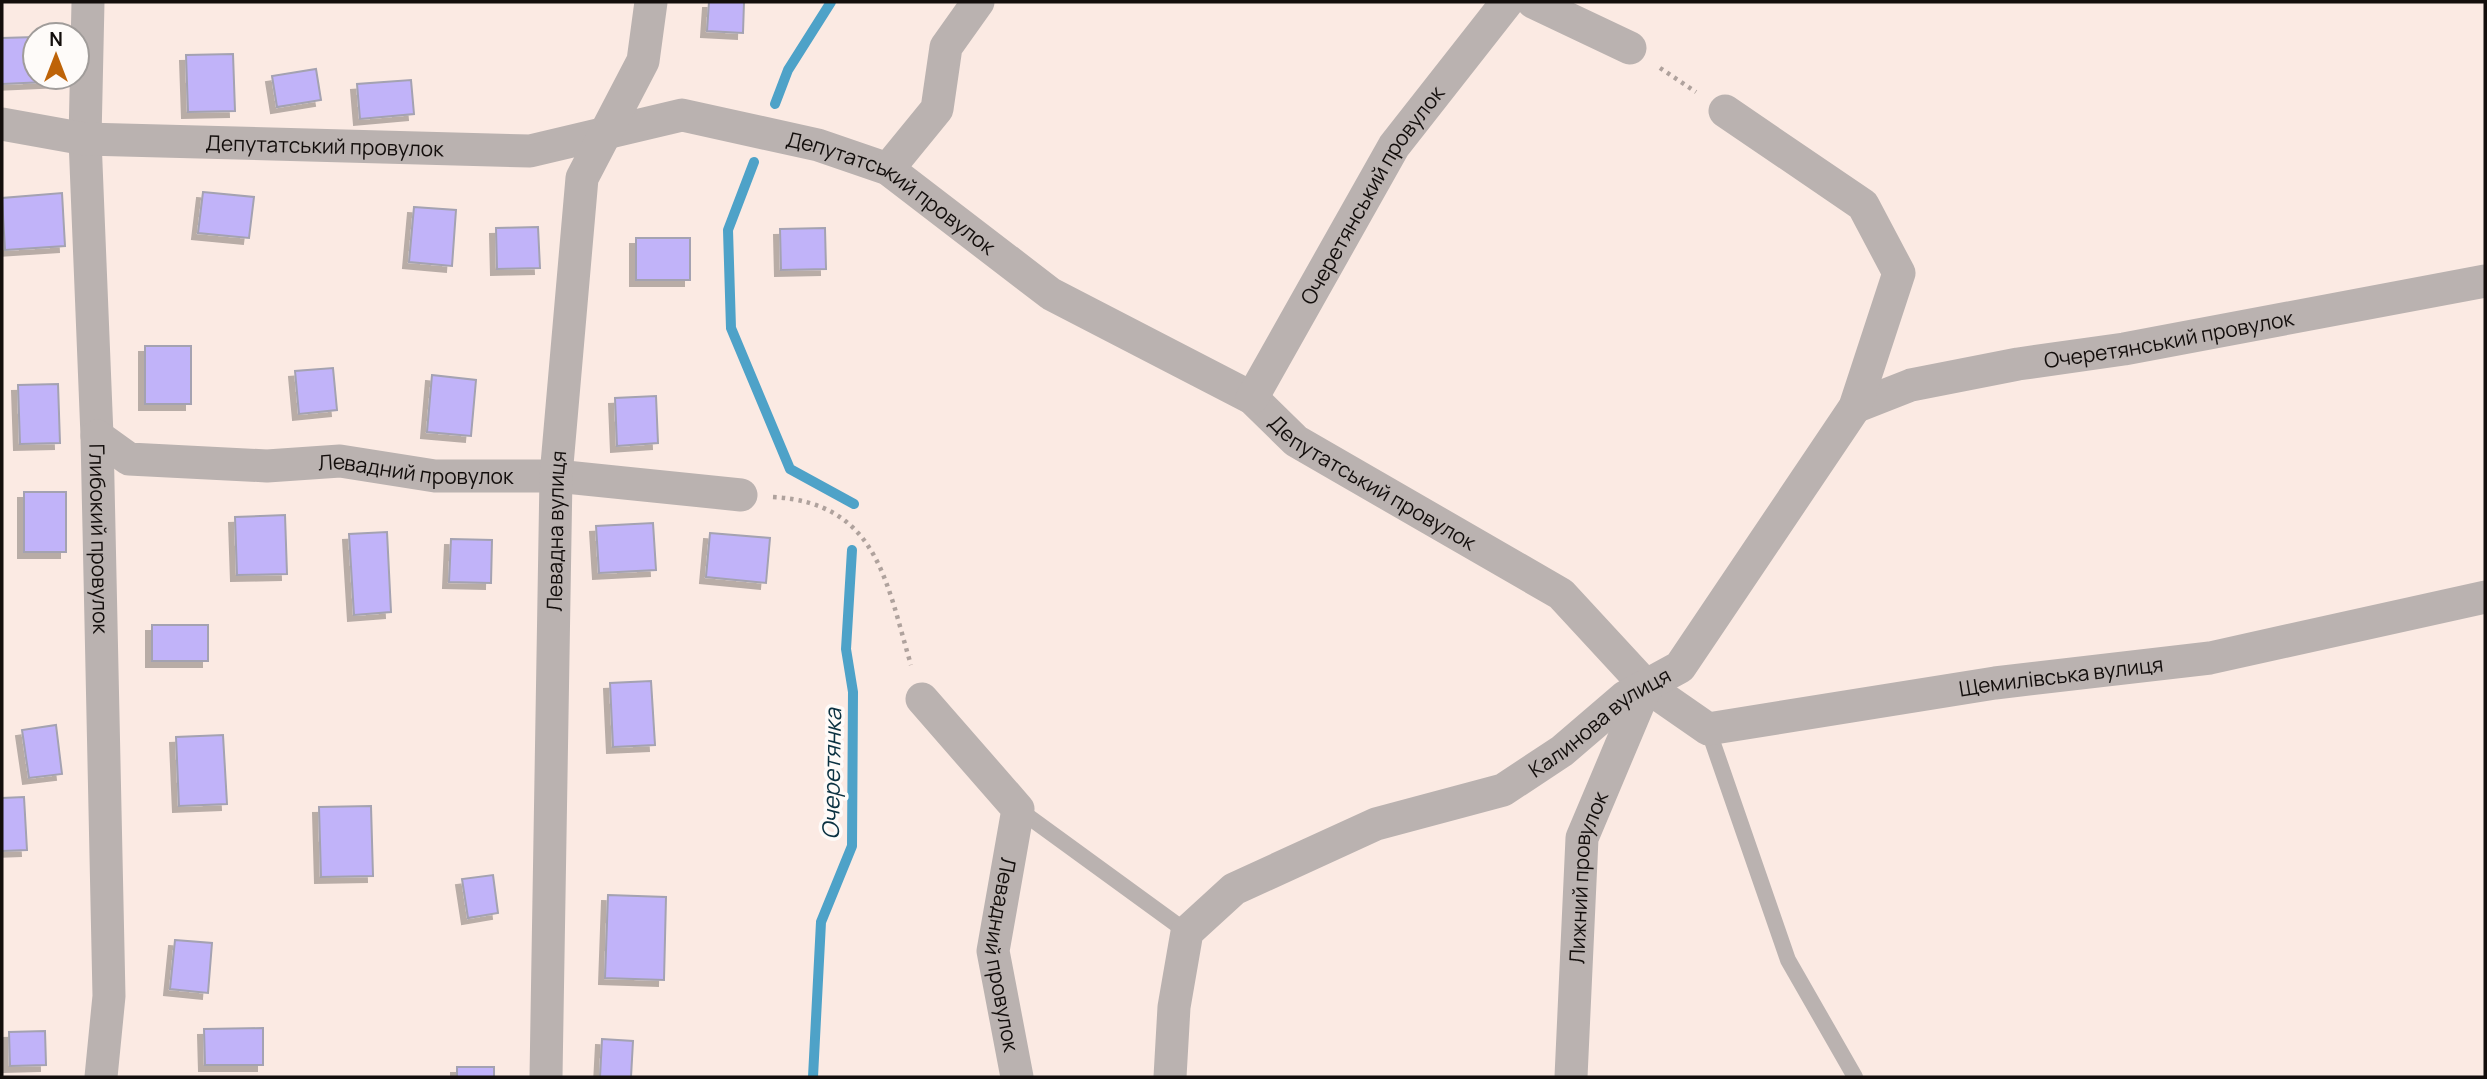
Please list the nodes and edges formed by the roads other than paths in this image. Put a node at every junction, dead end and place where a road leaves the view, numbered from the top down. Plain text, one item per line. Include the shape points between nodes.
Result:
1 (88, 2) edge
2 (651, 2) edge
3 (978, 2) edge
4 (1507, 2) edge
5 (1532, 2) edge
6 (1630, 48) road end
7 (1725, 111) road end
8 (2, 124) edge
9 (606, 133) junction
10 (85, 139) junction
11 (888, 169) junction
12 (2485, 281) edge
13 (1252, 398) junction
14 (1855, 407) junction
15 (97, 436) junction
16 (556, 476) junction
17 (741, 495) road end
18 (2485, 597) edge
19 (1646, 686) junction
20 (922, 699) road end
21 (1708, 729) junction
22 (1018, 809) junction
23 (1186, 932) junction
24 (101, 1077) edge
25 (546, 1077) edge
26 (1017, 1077) edge
27 (1170, 1077) edge
28 (1571, 1077) edge
29 (1855, 1077) edge

1 - 10 street, Глибокий провулок
2 - 9 street, Левадна вулиця via 643,61
3 - 11 street via 946,47 937,109
4 - 13 street, Очеретянський провулок via 1394,146
5 - 6 street
7 - 14 street, Калинова вулиця via 1863,205 1899,273
8 - 10 street, Депутатський провулок
9 - 10 street, Депутатський провулок via 530,150
9 - 11 street, Депутатський провулок via 682,115 818,145
9 - 16 street, Левадна вулиця via 582,178
10 - 15 street, Глибокий провулок
11 - 13 street, Депутатський провулок via 1051,294
12 - 14 street, Очеретянський провулок via 2124,349 2018,363 1911,385
13 - 19 street, Депутатський провулок via 1296,441 1561,594
14 - 19 street, Калинова вулиця via 1680,667
15 - 16 street, Левадний провулок via 128,459 267,466 340,461 435,476
15 - 24 street, Глибокий провулок via 109,996
16 - 17 street, Левадний провулок
16 - 25 street, Левадна вулиця
18 - 21 street, Щемилівська вулиця via 2210,658 1995,683
19 - 21 street
19 - 23 street, Калинова вулиця via 1503,790 1376,824 1234,889
19 - 28 street, Лижний провулок via 1581,838
20 - 22 street
21 - 29 lane via 1788,960
22 - 23 lane
22 - 26 street, Левадний провулок via 993,951
23 - 27 street via 1174,1007

